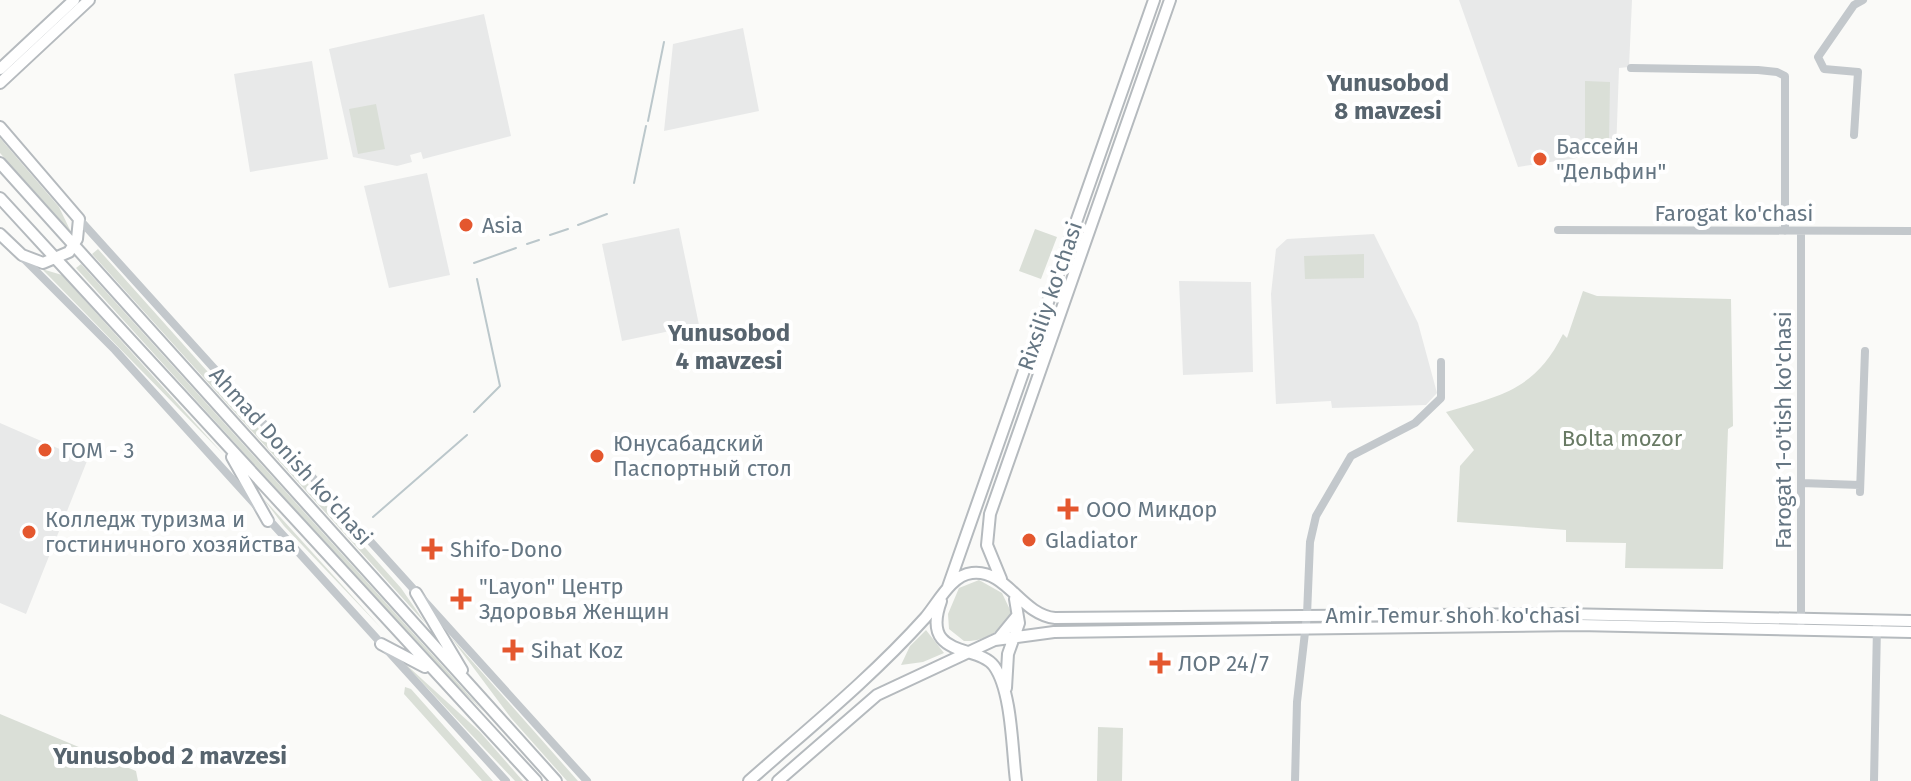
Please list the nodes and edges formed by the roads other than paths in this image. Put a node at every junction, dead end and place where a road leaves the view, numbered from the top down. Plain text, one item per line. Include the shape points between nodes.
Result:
1 (74, 0) edge
2 (89, 0) edge
3 (1170, 0) edge
4 (1863, 0) edge
5 (1153, 4) edge
6 (1166, 12) junction
7 (1631, 68) dead end
8 (0, 69) edge
9 (0, 83) edge
10 (1, 127) edge
11 (1854, 135) dead end
12 (0, 163) edge
13 (0, 198) edge
14 (79, 219) junction
15 (1558, 230) dead end
16 (1785, 231) junction
17 (1801, 231) junction
18 (1911, 231) edge
19 (0, 234) edge
20 (74, 245) junction
21 (17, 251) junction
22 (57, 259) junction
23 (1865, 351) dead end
24 (1441, 362) dead end
25 (223, 442) junction
26 (997, 445) junction
27 (1012, 451) junction
28 (1801, 483) junction
29 (268, 521) junction
30 (1007, 587) junction
31 (946, 592) junction
32 (416, 593) junction
33 (1018, 606) junction
34 (1307, 615) junction
35 (1911, 621) edge
36 (1801, 624) junction
37 (1877, 626) junction
38 (1306, 629) junction
39 (1911, 632) edge
40 (1015, 636) junction
41 (995, 640) junction
42 (381, 644) junction
43 (964, 654) junction
44 (431, 671) junction
45 (476, 693) junction
46 (1006, 698) junction
47 (506, 781) edge
48 (536, 781) edge
49 (556, 781) edge
50 (587, 781) edge
51 (749, 781) edge
52 (778, 781) edge
53 (1016, 781) edge
54 (1295, 781) edge
55 (1874, 781) edge

1 - 8 main road
2 - 9 main road
3 - 6 main road, Rixsiliy ko'chasi
4 - 11 street via 1818,57 1824,69 1858,72
5 - 6 main road
5 - 26 main road, Rixsiliy ko'chasi
6 - 27 main road, Rixsiliy ko'chasi
7 - 16 street via 1758,70 1785,76
10 - 14 main road, Ahmad Donish ko'chasi
12 - 20 main road, Ahmad Donish ko'chasi
13 - 22 main road, Ahmad Donish ko'chasi
14 - 20 main road
14 - 32 street, Ahmad Donish ko'chasi
15 - 16 street, Farogat ko'chasi
16 - 17 street, Farogat ko'chasi
17 - 18 street, Farogat ko'chasi
17 - 28 street, Farogat 1-o'tish ko'chasi
19 - 21 main road
20 - 22 main road
20 - 45 main road, Ahmad Donish ko'chasi
21 - 22 main road via 38,262
21 - 29 street via 115,350
22 - 25 main road, Ahmad Donish ko'chasi
23 - 28 street via 1860,488
24 - 34 street via 1441,398 1415,423 1351,456 1325,497 1310,542
25 - 29 main road
25 - 44 main road, Ahmad Donish ko'chasi
26 - 27 main road via 1003,452
26 - 31 main road, Rixsiliy ko'chasi
27 - 30 main road, Rixsiliy ko'chasi via 986,534 991,561
28 - 36 street, Farogat 1-o'tish ko'chasi
29 - 42 street
30 - 31 main road, Amir Temur shoh ko'chasi via 992,576 973,572 958,578
30 - 33 main road
30 - 34 main road, Amir Temur shoh ko'chasi via 1031,611 1051,618
31 - 43 main road via 938,615 940,632
31 - 51 main road, Amir Temur shoh ko'chasi via 877,670
32 - 45 main road
32 - 50 street, Ahmad Donish ko'chasi
33 - 40 main road
33 - 41 main road via 1013,625
34 - 36 main road, Amir Temur shoh ko'chasi
34 - 38 street
35 - 37 main road, Amir Temur shoh ko'chasi
36 - 37 main road, Amir Temur shoh ko'chasi
36 - 38 main road, Amir Temur shoh ko'chasi
37 - 39 main road, Amir Temur shoh ko'chasi
37 - 55 street
38 - 40 main road, Amir Temur shoh ko'chasi
38 - 54 street
40 - 41 main road, Amir Temur shoh ko'chasi
40 - 46 main road
41 - 43 main road, Amir Temur shoh ko'chasi
42 - 44 main road
42 - 47 street
43 - 46 main road via 991,663
43 - 52 main road, Amir Temur shoh ko'chasi via 884,690
44 - 48 main road, Ahmad Donish ko'chasi
45 - 49 main road, Ahmad Donish ko'chasi
46 - 53 main road

